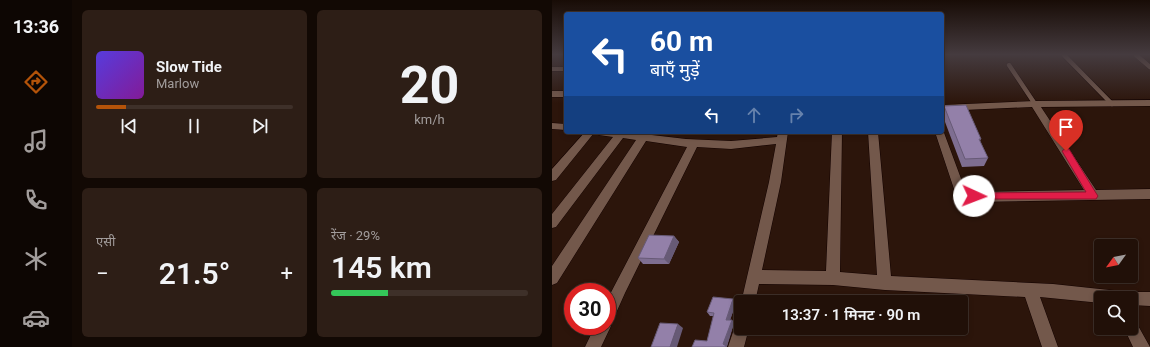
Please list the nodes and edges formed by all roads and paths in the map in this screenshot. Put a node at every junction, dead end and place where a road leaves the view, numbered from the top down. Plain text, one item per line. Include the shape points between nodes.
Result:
1 (1013, 71) edge
2 (1080, 71) edge
3 (1150, 103) edge
4 (1036, 104) junction
5 (1112, 104) junction
6 (944, 108) edge
7 (553, 126) edge
8 (564, 127) edge
9 (588, 134) edge
10 (609, 134) edge
11 (837, 134) edge
12 (873, 134) edge
13 (941, 134) edge
14 (619, 136) junction
15 (782, 136) edge
16 (643, 138) junction
17 (694, 143) junction
18 (552, 177) edge
19 (1150, 194) edge
20 (1093, 196) junction
21 (552, 223) edge
22 (754, 277) junction
23 (552, 278) edge
24 (833, 278) junction
25 (885, 283) junction
26 (1030, 290) junction
27 (750, 295) edge
28 (1094, 296) edge
29 (616, 297) edge
30 (1138, 298) edge
31 (1150, 299) edge
32 (599, 335) edge
33 (739, 335) edge
34 (1135, 335) edge
35 (593, 347) edge
36 (736, 347) edge
37 (1050, 347) edge
38 (1142, 347) edge

1 - 4 lane
2 - 5 lane
3 - 5 street
4 - 5 street
4 - 6 street
4 - 20 street
7 - 8 street
9 - 18 street
10 - 14 street
11 - 24 street
12 - 25 street
13 - 20 street via 958,186 964,192 974,196
14 - 16 street
14 - 21 street
15 - 17 street via 745,145
15 - 22 street via 775,182
16 - 17 street
16 - 23 street
17 - 29 street
19 - 20 street
22 - 24 street
22 - 27 street
24 - 25 street
25 - 26 street
26 - 28 street
26 - 37 street
30 - 31 street
32 - 35 street
33 - 36 street
34 - 38 street

